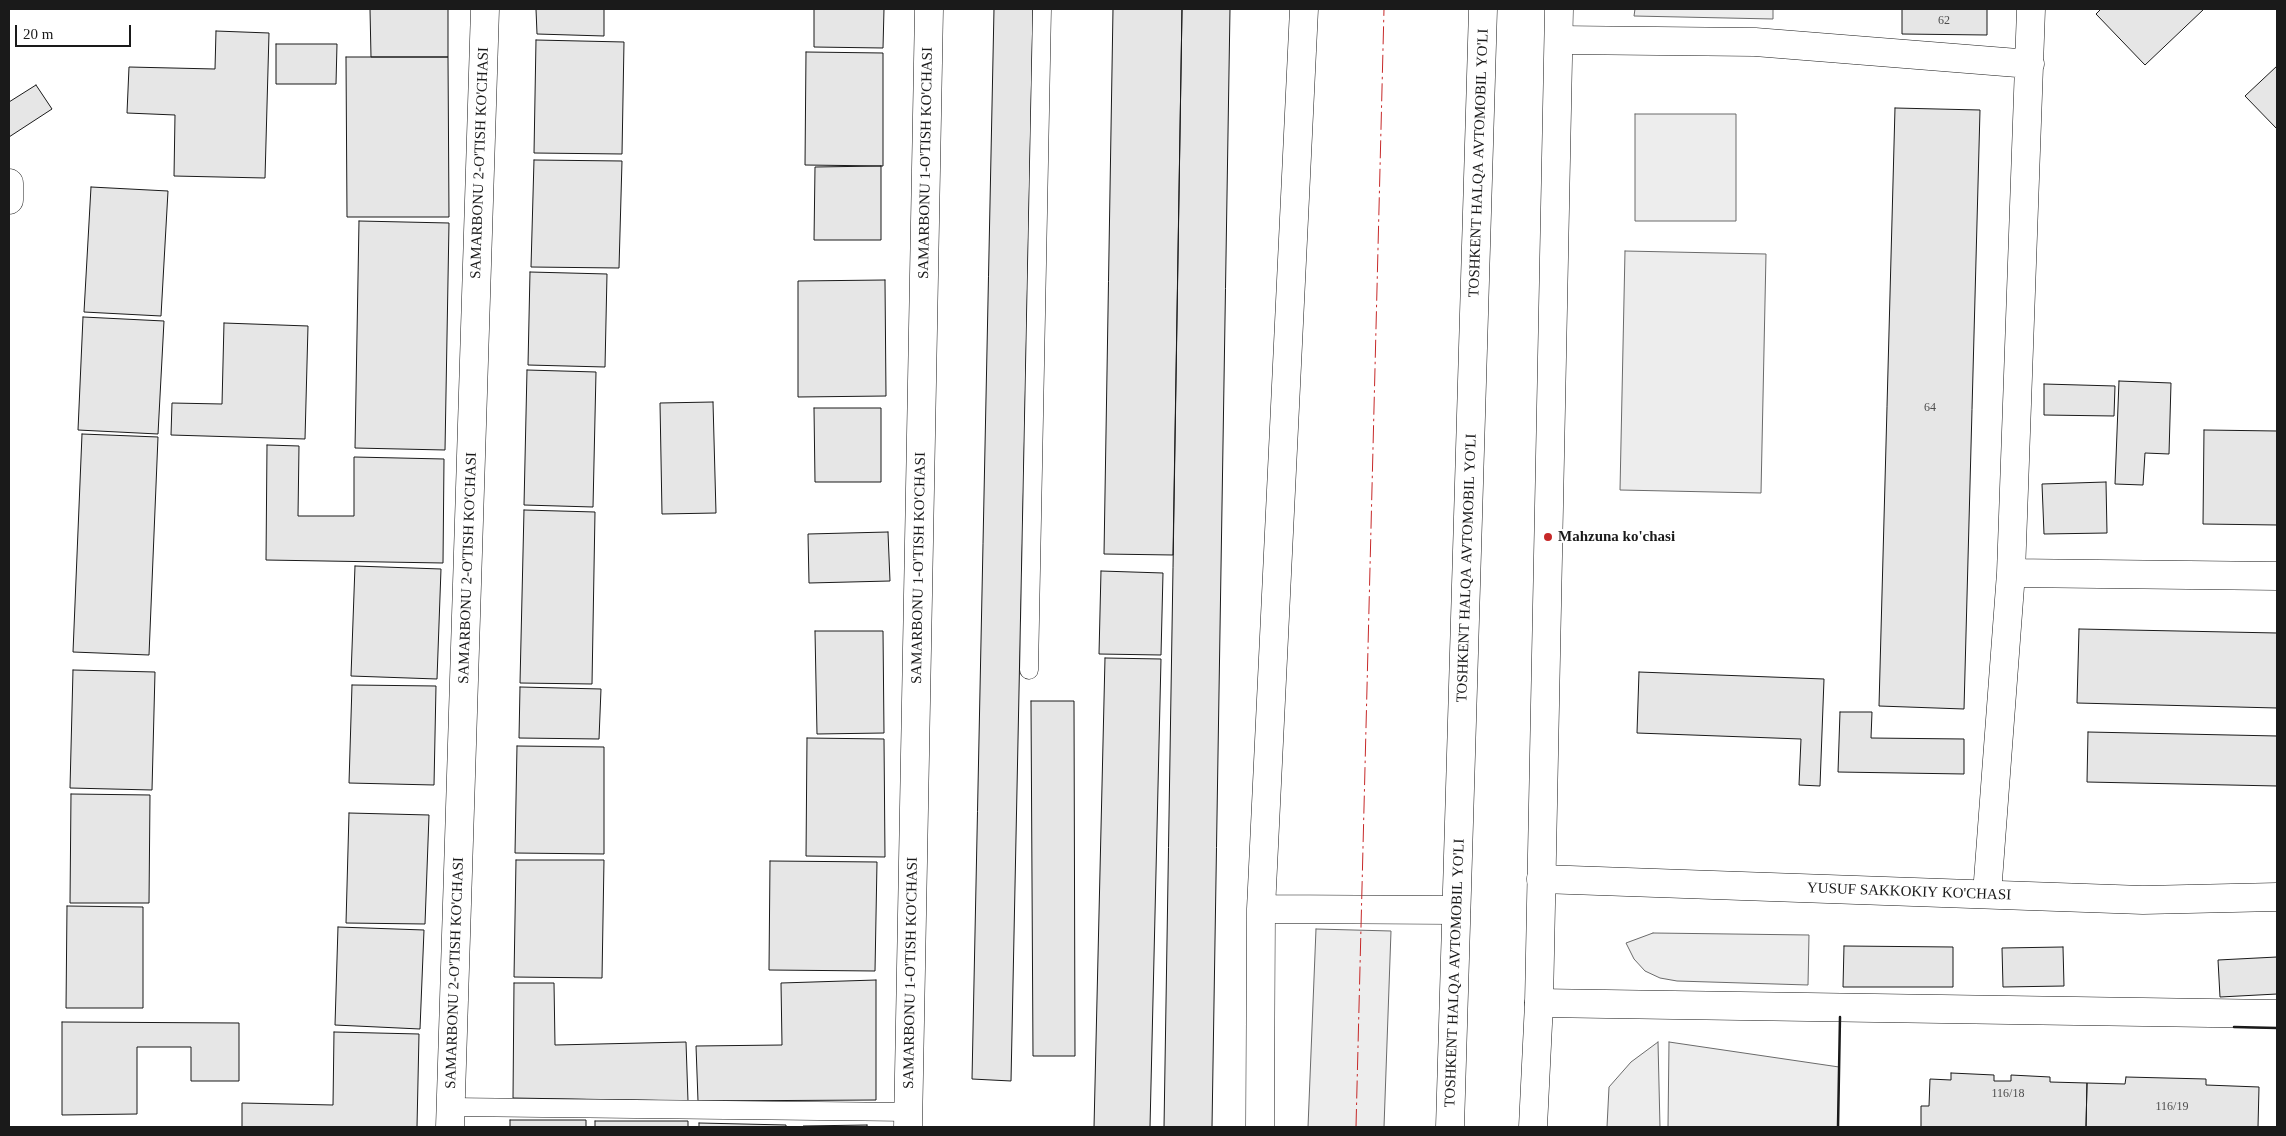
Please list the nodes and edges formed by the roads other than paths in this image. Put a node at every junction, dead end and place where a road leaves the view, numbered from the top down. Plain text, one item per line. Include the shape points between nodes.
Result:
1 (485, 9) edge
2 (929, 9) edge
3 (1042, 9) edge
4 (1304, 9) edge
5 (1483, 9) edge
6 (1560, 9) edge
7 (2030, 9) edge
8 (1559, 40) junction
9 (2030, 64) junction
10 (9, 183) edge
11 (9, 200) edge
12 (2011, 573) junction
13 (2277, 576) edge
14 (1029, 670) dead end
15 (1541, 879) junction
16 (1987, 894) junction
17 (2277, 897) edge
18 (1261, 909) junction
19 (1456, 910) junction
20 (1539, 1004) junction
21 (2277, 1014) edge
22 (451, 1117) edge
23 (909, 1120) edge
24 (1260, 1127) edge
25 (1450, 1127) edge
26 (1533, 1127) edge

1 - 22 main road, SAMARBONU 2-O'TISH KO'CHASI
2 - 23 main road, SAMARBONU 1-O'TISH KO'CHASI
3 - 14 lane
4 - 18 main road
5 - 19 main road, TOSHKENT HALQA AVTOMOBIL YO'LI
6 - 8 main road
7 - 9 main road
8 - 9 main road via 1755,42
8 - 15 main road
9 - 12 main road
10 - 11 main road
12 - 13 main road
12 - 16 main road
15 - 16 main road, YUSUF SAKKOKIY KO'CHASI
15 - 20 main road
16 - 17 main road, YUSUF SAKKOKIY KO'CHASI via 2143,900
18 - 19 main road
18 - 24 main road
19 - 25 main road, TOSHKENT HALQA AVTOMOBIL YO'LI
20 - 21 main road
20 - 26 main road
22 - 23 lane

